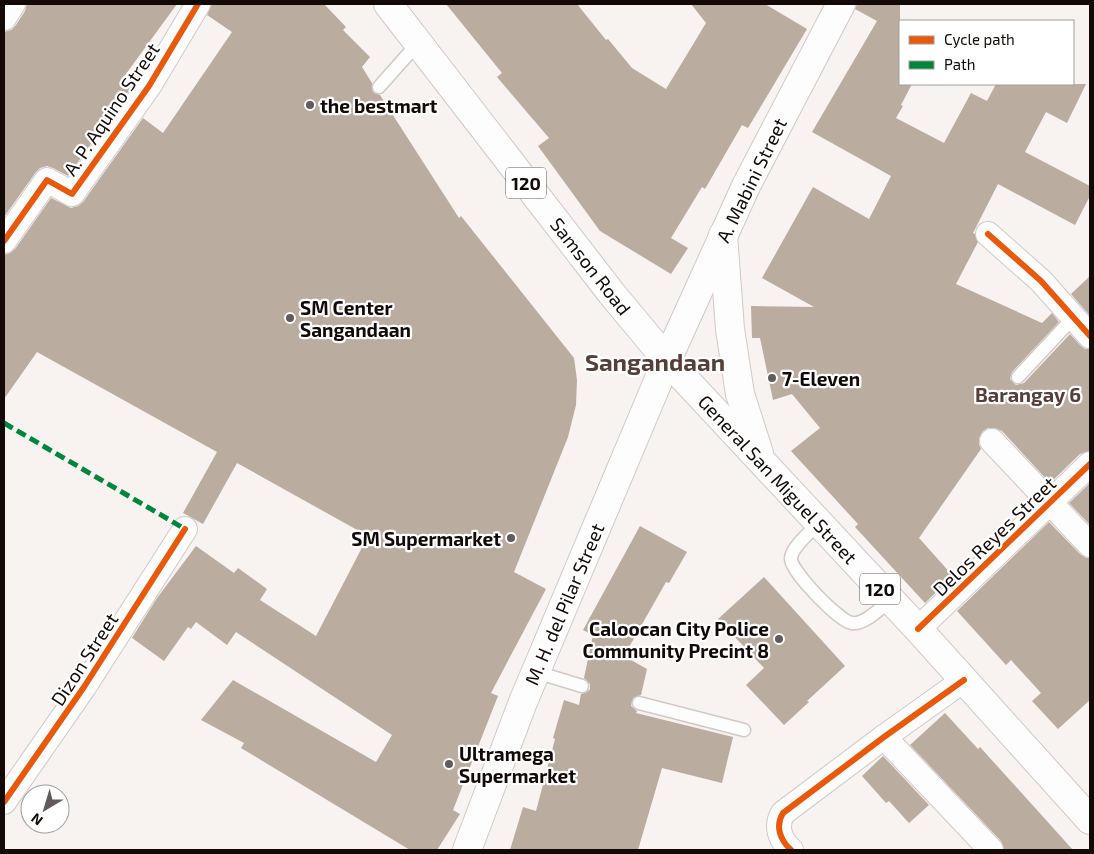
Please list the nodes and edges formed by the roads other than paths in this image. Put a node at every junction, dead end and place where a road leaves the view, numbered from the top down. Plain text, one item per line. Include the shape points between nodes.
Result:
1 (13, 4) edge
2 (198, 4) edge
3 (388, 4) edge
4 (841, 4) edge
5 (4, 18) edge
6 (418, 43) junction
7 (379, 87) dead end
8 (988, 234) dead end
9 (722, 235) junction
10 (4, 241) edge
11 (1074, 317) junction
12 (1090, 336) edge
13 (667, 360) junction
14 (1018, 377) dead end
15 (992, 441) dead end
16 (762, 462) junction
17 (1090, 464) edge
18 (1051, 501) junction
19 (819, 523) junction
20 (185, 529) dead end
21 (1090, 544) edge
22 (891, 600) junction
23 (918, 629) junction
24 (536, 672) junction
25 (964, 680) junction
26 (582, 686) dead end
27 (639, 703) dead end
28 (744, 730) dead end
29 (884, 737) junction
30 (4, 802) edge
31 (1090, 820) edge
32 (467, 850) edge
33 (792, 850) edge
34 (991, 850) edge

1 - 5 street
2 - 10 street, A. P. Aquino Street via 149,86 72,194 47,180
3 - 6 main road, Samson Road / 120
4 - 9 main road, A. Mabini Street
6 - 7 lane
6 - 13 main road, Samson Road / 120
8 - 11 street via 1041,280
9 - 13 main road, A. Mabini Street
9 - 16 main road via 730,329 740,394
11 - 12 street
11 - 14 lane
13 - 16 main road, General San Miguel Street / 120
13 - 24 main road, M. H. del Pilar Street
15 - 18 street
16 - 19 main road, General San Miguel Street / 120
17 - 18 street, Delos Reyes Street
18 - 21 street
18 - 23 street, Delos Reyes Street
19 - 22 main road, General San Miguel Street / 120
19 - 22 lane via 793,551 790,559 808,585 839,617 853,624
20 - 30 street, Dizon Street via 84,687
22 - 23 main road, General San Miguel Street / 120
23 - 25 main road, General San Miguel Street / 120
24 - 26 lane
24 - 32 main road, M. H. del Pilar Street
25 - 29 street
25 - 31 main road, General San Miguel Street / 120
27 - 28 lane
29 - 33 street via 783,813 778,821 780,833
29 - 34 street

